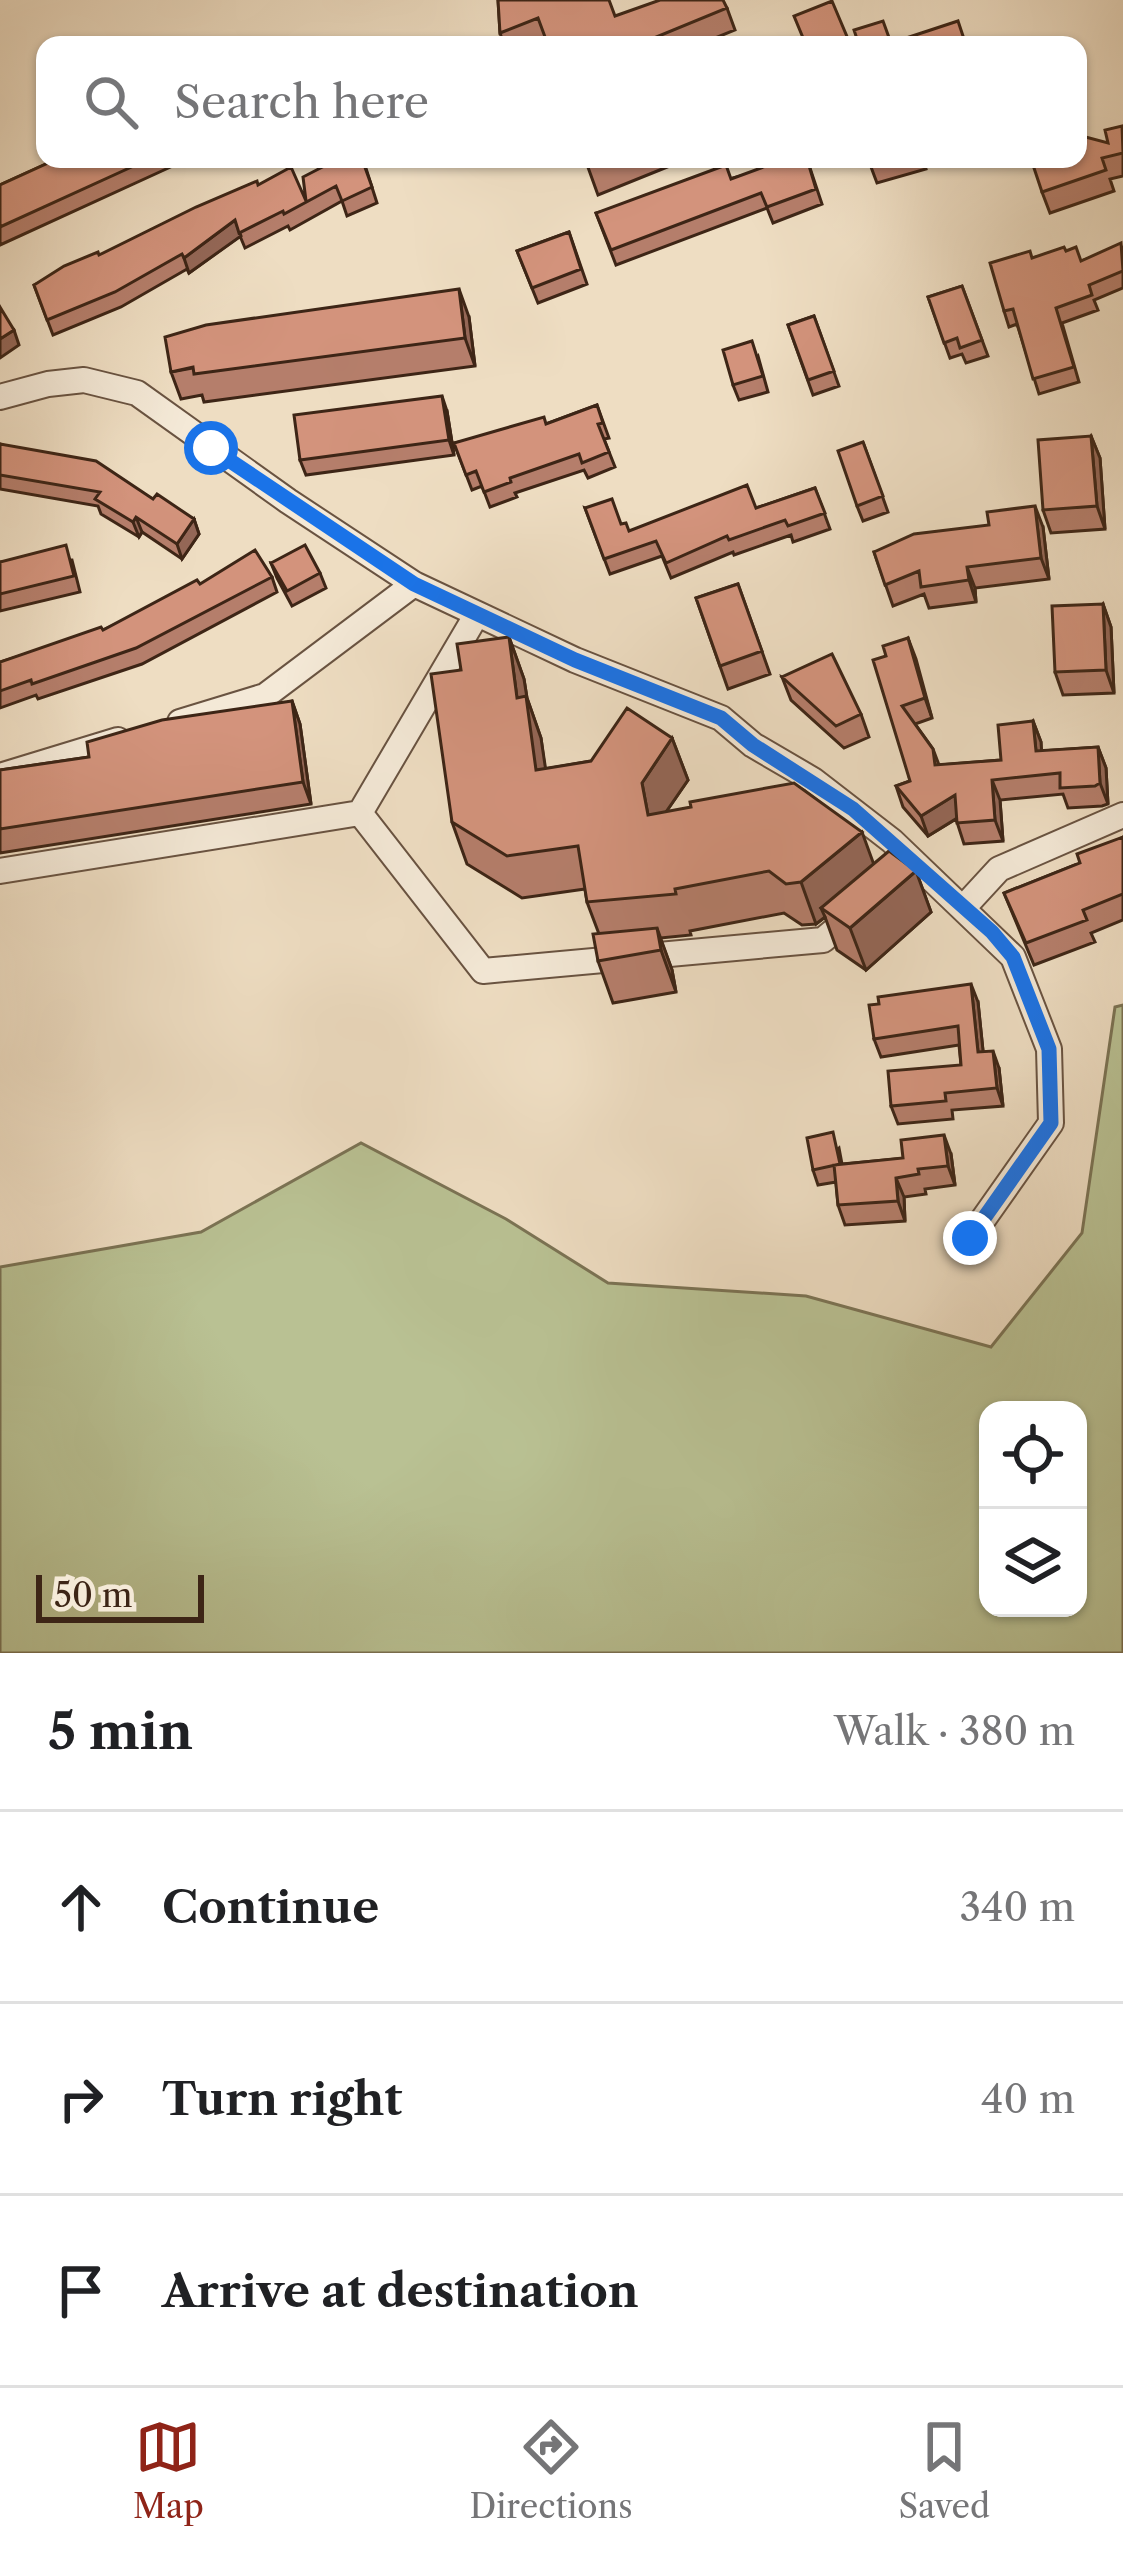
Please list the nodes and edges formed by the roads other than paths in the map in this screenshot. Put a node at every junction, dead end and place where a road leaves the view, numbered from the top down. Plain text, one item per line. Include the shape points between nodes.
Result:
1 (0, 397) edge
2 (414, 584) junction
3 (477, 614) junction
4 (0, 776) edge
5 (360, 813) junction
6 (1123, 815) edge
7 (0, 871) edge
8 (869, 901) edge
9 (964, 907) junction
10 (970, 1238) dead end

1 - 2 street via 84,380 137,392
2 - 3 street
2 - 4 street via 265,696
3 - 5 street
3 - 9 street via 721,718 853,809 908,869
5 - 7 street
5 - 8 street via 483,971 823,940
6 - 9 street via 999,869
9 - 10 street via 1013,957 1049,1049 1051,1123

